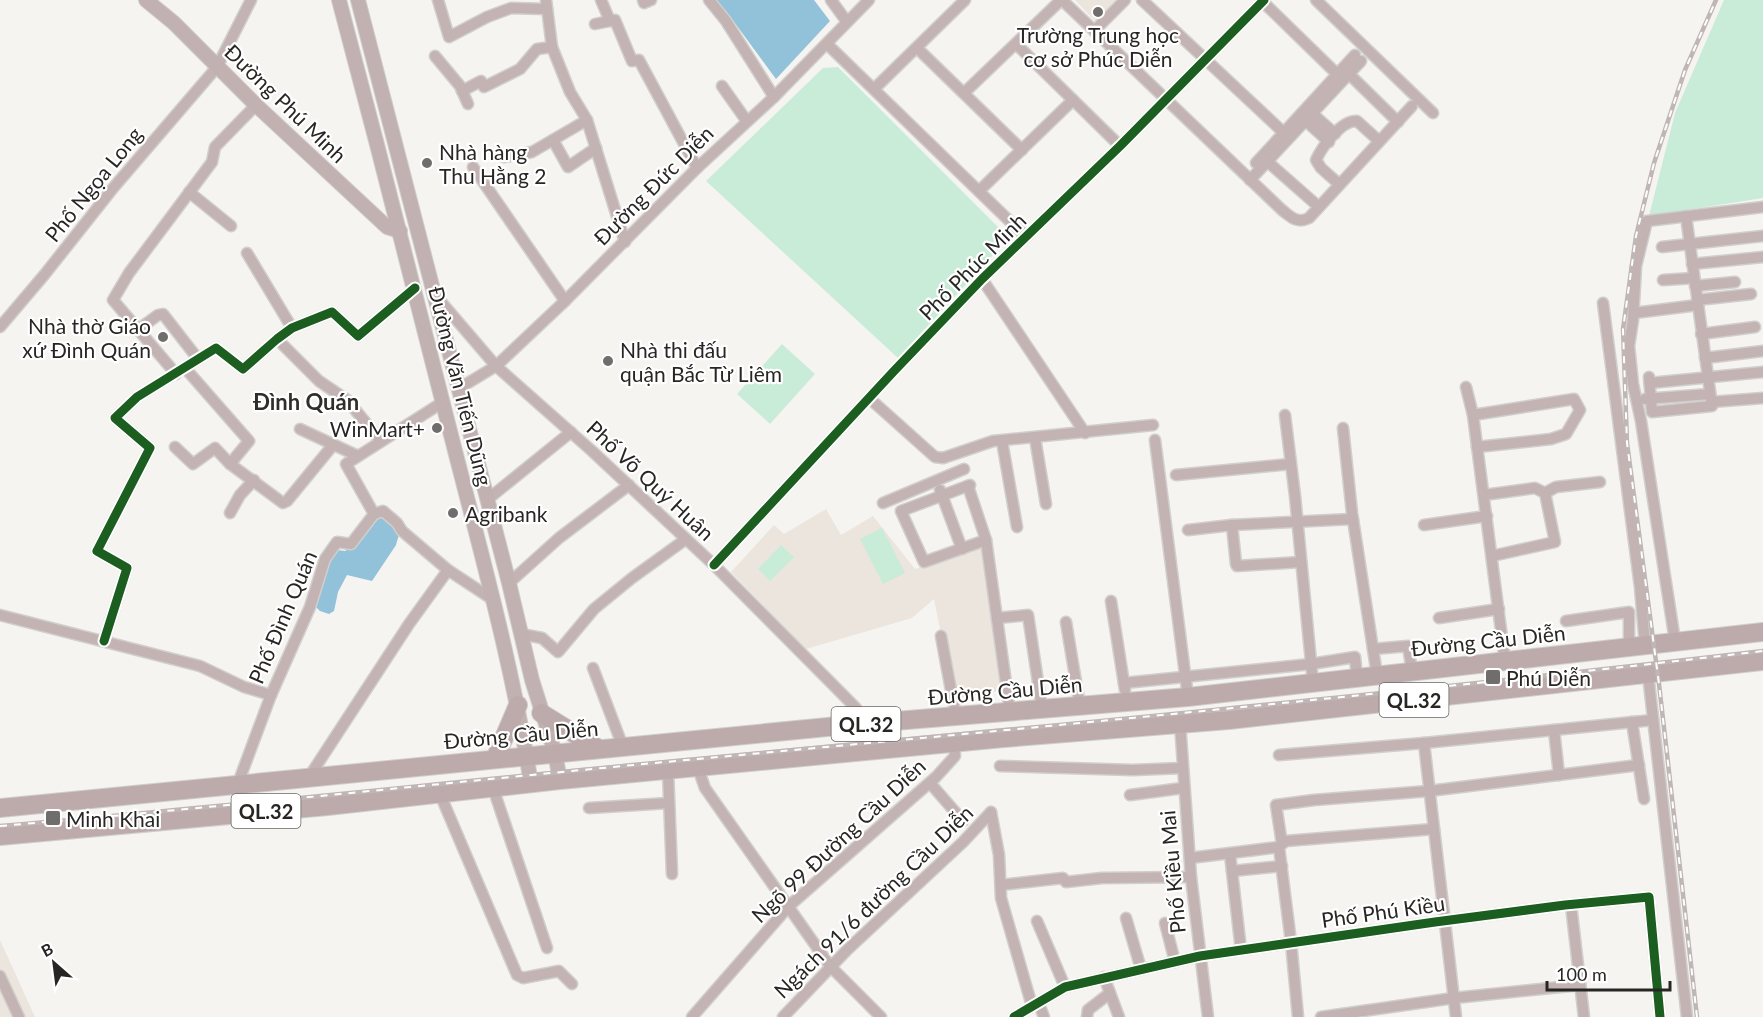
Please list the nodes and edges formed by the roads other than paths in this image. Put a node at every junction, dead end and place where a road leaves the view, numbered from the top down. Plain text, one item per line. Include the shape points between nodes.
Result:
1 (146, 0) edge
2 (251, 0) edge
3 (339, 0) edge
4 (358, 0) edge
5 (438, 0) edge
6 (602, 0) edge
7 (643, 0) edge
8 (651, 0) edge
9 (709, 0) edge
10 (831, 0) edge
11 (869, 0) edge
12 (965, 0) edge
13 (1061, 0) edge
14 (1125, 0) edge
15 (1142, 0) edge
16 (1316, 0) edge
17 (1262, 1) edge
18 (546, 5) edge
19 (610, 21) junction
20 (847, 22) junction
21 (595, 24) dead end
22 (1094, 31) junction
23 (827, 44) junction
24 (1016, 44) junction
25 (552, 47) junction
26 (917, 48) junction
27 (435, 56) dead end
28 (1205, 60) junction
29 (217, 67) junction
30 (1337, 74) junction
31 (1349, 74) junction
32 (722, 86) dead end
33 (874, 89) junction
34 (462, 91) junction
35 (964, 93) junction
36 (774, 97) junction
37 (1073, 100) junction
38 (1166, 101) junction
39 (468, 104) dead end
40 (256, 105) junction
41 (1412, 106) dead end
42 (1433, 113) dead end
43 (1310, 118) junction
44 (587, 120) junction
45 (746, 120) junction
46 (1398, 122) junction
47 (1283, 132) junction
48 (1332, 138) junction
49 (553, 140) junction
50 (1379, 141) junction
51 (1120, 146) junction
52 (596, 148) junction
53 (1022, 150) junction
54 (504, 157) dead end
55 (1268, 162) junction
56 (1256, 163) dead end
57 (473, 167) dead end
58 (697, 168) junction
59 (1250, 180) junction
60 (1339, 184) junction
61 (979, 191) junction
62 (189, 192) junction
63 (1319, 207) junction
64 (1763, 207) edge
65 (1686, 216) junction
66 (231, 226) dead end
67 (400, 231) junction
68 (1763, 236) edge
69 (1026, 237) junction
70 (625, 242) junction
71 (1690, 244) junction
72 (1662, 247) dead end
73 (247, 253) dead end
74 (1763, 257) edge
75 (1692, 264) junction
76 (982, 279) junction
77 (1663, 280) dead end
78 (1695, 282) junction
79 (1735, 282) dead end
80 (415, 288) junction
81 (434, 294) junction
82 (1751, 294) dead end
83 (565, 301) junction
84 (1603, 303) dead end
85 (1697, 303) junction
86 (1634, 313) junction
87 (0, 327) edge
88 (1755, 327) dead end
89 (292, 328) junction
90 (139, 329) junction
91 (1701, 334) junction
92 (276, 339) junction
93 (1763, 351) edge
94 (1705, 358) junction
95 (198, 359) junction
96 (496, 366) junction
97 (180, 371) junction
98 (1763, 372) edge
99 (1708, 376) junction
100 (1466, 387) dead end
101 (458, 389) junction
102 (869, 398) junction
103 (1711, 398) junction
104 (1763, 398) edge
105 (1650, 399) junction
106 (1637, 400) junction
107 (443, 402) junction
108 (1285, 415) dead end
109 (1473, 415) junction
110 (1153, 425) dead end
111 (1343, 428) dead end
112 (300, 429) dead end
113 (571, 432) junction
114 (1084, 433) junction
115 (1035, 438) junction
116 (1155, 440) dead end
117 (381, 441) junction
118 (1002, 441) junction
119 (333, 444) junction
120 (175, 447) dead end
121 (1477, 447) junction
122 (358, 456) junction
123 (230, 464) junction
124 (1290, 464) junction
125 (964, 469) dead end
126 (1176, 475) dead end
127 (254, 480) junction
128 (936, 480) junction
129 (1600, 482) dead end
130 (629, 485) junction
131 (1545, 493) junction
132 (941, 495) junction
133 (1484, 495) junction
134 (488, 499) junction
135 (883, 503) dead end
136 (1046, 504) dead end
137 (230, 513) dead end
138 (374, 514) junction
139 (1487, 516) junction
140 (1353, 519) junction
141 (1298, 522) junction
142 (1232, 525) junction
143 (1424, 525) dead end
144 (1017, 528) dead end
145 (1188, 530) dead end
146 (686, 539) junction
147 (986, 540) junction
148 (962, 549) junction
149 (1492, 556) junction
150 (1301, 562) junction
151 (714, 565) junction
152 (448, 570) junction
153 (509, 583) junction
154 (492, 599) junction
155 (1111, 601) dead end
156 (1499, 609) junction
157 (0, 615) edge
158 (997, 618) junction
159 (1438, 618) dead end
160 (1566, 621) dead end
161 (1066, 622) dead end
162 (1763, 632) edge
163 (521, 634) junction
164 (1737, 635) junction
165 (941, 636) dead end
166 (104, 641) junction
167 (1652, 644) junction
168 (1373, 649) junction
169 (1505, 661) junction
170 (1763, 661) edge
171 (1740, 663) junction
172 (1311, 664) junction
173 (593, 668) dead end
174 (1412, 671) junction
175 (1656, 673) junction
176 (1377, 675) junction
177 (1185, 678) junction
178 (1357, 678) junction
179 (1124, 683) junction
180 (1313, 683) junction
181 (271, 695) junction
182 (1188, 697) junction
183 (1127, 702) junction
184 (518, 705) junction
185 (1080, 706) junction
186 (1048, 709) junction
187 (1010, 712) junction
188 (542, 713) junction
189 (956, 717) junction
190 (1653, 720) junction
191 (1180, 723) junction
192 (1632, 723) junction
193 (858, 724) junction
194 (1554, 730) junction
195 (1056, 734) junction
196 (954, 743) junction
197 (1424, 743) junction
198 (623, 747) junction
199 (599, 749) junction
200 (555, 753) junction
201 (527, 756) junction
202 (1279, 756) dead end
203 (495, 759) junction
204 (1000, 765) dead end
205 (1639, 765) junction
206 (698, 768) junction
207 (1182, 768) junction
208 (668, 771) junction
209 (1559, 775) junction
210 (309, 777) junction
211 (560, 780) junction
212 (930, 783) junction
213 (240, 784) junction
214 (531, 784) junction
215 (493, 788) junction
216 (1184, 788) junction
217 (1429, 791) junction
218 (440, 794) junction
219 (1130, 795) dead end
220 (1644, 799) dead end
221 (669, 803) junction
222 (0, 808) edge
223 (589, 808) dead end
224 (963, 821) dead end
225 (1434, 829) junction
226 (0, 836) edge
227 (1281, 846) junction
228 (1230, 854) junction
229 (1190, 858) junction
230 (1282, 866) junction
231 (1232, 871) junction
232 (672, 873) dead end
233 (1191, 877) junction
234 (1001, 885) junction
235 (1571, 905) junction
236 (789, 906) junction
237 (1126, 918) dead end
238 (1037, 921) dead end
239 (1445, 921) junction
240 (1165, 923) dead end
241 (1291, 942) junction
242 (547, 948) dead end
243 (1241, 950) junction
244 (1200, 957) junction
245 (1175, 962) junction
246 (830, 966) junction
247 (1141, 969) junction
248 (0, 976) edge
249 (1104, 977) junction
250 (572, 984) dead end
251 (1580, 985) junction
252 (1065, 987) junction
253 (1110, 993) junction
254 (1454, 998) junction
255 (1036, 1005) junction
256 (19, 1017) edge
257 (692, 1017) edge
258 (783, 1017) edge
259 (881, 1017) edge
260 (1014, 1017) edge
261 (1044, 1017) edge
262 (1087, 1017) edge
263 (1119, 1017) edge
264 (1208, 1017) edge
265 (1298, 1017) edge
266 (1321, 1017) edge
267 (1456, 1017) edge
268 (1584, 1017) edge
269 (1660, 1017) edge
270 (1687, 1017) edge

1 - 29 main road, Đường Phú Minh
2 - 29 street, Phố Ngọa Long
3 - 67 main road, Đường Văn Tiến Dũng
4 - 81 main road, Đường Văn Tiến Dũng
5 - 18 street via 449,37 511,8
6 - 19 street
7 - 8 street
9 - 36 street
10 - 20 street
11 - 20 street, Đường Đức Diễn
12 - 26 street
13 - 22 street
13 - 24 street
14 - 22 street
15 - 28 street
16 - 42 street
17 - 28 street, Phố Phúc Minh
17 - 30 street
18 - 25 street
19 - 21 street
19 - 58 street via 615,21 632,61 639,60
20 - 23 street, Đường Đức Diễn
22 - 38 street
23 - 33 street
23 - 36 street, Đường Đức Diễn
24 - 35 street
24 - 37 street
25 - 34 street via 537,49 520,69 484,87 481,81
25 - 44 street via 570,92
26 - 33 street
26 - 35 street
27 - 34 street
28 - 38 street, Phố Phúc Minh
28 - 47 street
29 - 40 main road, Đường Phú Minh
29 - 87 street, Phố Ngọa Long
30 - 31 street via 1358,58
30 - 47 street
31 - 43 street
31 - 46 street
32 - 45 street
33 - 61 street
34 - 39 street
35 - 53 street
36 - 45 street, Đường Đức Diễn
37 - 51 street
37 - 53 street
38 - 51 street, Phố Phúc Minh
38 - 59 street
40 - 62 street via 215,147 212,162
40 - 67 main road, Đường Phú Minh via 387,227
41 - 46 street
43 - 48 street
43 - 55 street
44 - 49 street
44 - 52 street
45 - 58 street, Đường Đức Diễn
46 - 50 street
47 - 56 street
48 - 50 street via 1346,123 1357,120
48 - 60 street via 1316,160
49 - 52 street via 568,167
49 - 54 street via 532,152
50 - 60 street
51 - 69 street, Phố Phúc Minh
52 - 70 street
53 - 61 street
55 - 59 street
55 - 63 street
57 - 83 street
58 - 70 street, Đường Đức Diễn
59 - 63 street via 1296,220 1302,222
60 - 63 street
61 - 69 street
62 - 66 street
62 - 90 street via 113,300
64 - 65 street
65 - 71 street
65 - 86 street via 1647,221 1636,266
67 - 80 main road, Đường Văn Tiến Dũng
68 - 71 street
69 - 76 street, Phố Phúc Minh
70 - 83 street, Đường Đức Diễn
71 - 72 street
71 - 75 street
73 - 89 street
74 - 75 street
75 - 78 street
76 - 102 street, Phố Phúc Minh
76 - 114 street
77 - 78 street
78 - 79 street
78 - 85 street
80 - 89 street via 358,336 332,312
80 - 107 main road, Đường Văn Tiến Dũng
81 - 96 street, Phố Võ Quý Huân
81 - 101 main road, Đường Văn Tiến Dũng
82 - 85 street
83 - 96 street, Đường Đức Diễn
84 - 167 street via 1640,586
85 - 86 street
85 - 91 street
86 - 106 street via 1629,346
88 - 91 street
89 - 92 street
90 - 95 street via 163,314
90 - 97 street
91 - 94 street
92 - 95 street via 243,369 218,348
92 - 117 street via 319,381 348,400
93 - 94 street
94 - 99 street
95 - 97 street
96 - 101 street, Đường Đức Diễn
96 - 113 street, Phố Võ Quý Huân
97 - 123 street via 249,441
97 - 166 street via 137,397 115,418 150,448 97,551 127,569
98 - 99 street
99 - 103 street
99 - 105 street via 1649,380
100 - 109 street
101 - 134 main road, Đường Văn Tiến Dũng
102 - 118 street via 935,457
102 - 151 street, Phố Phúc Minh
103 - 104 street
103 - 105 street
105 - 106 street
106 - 167 street
107 - 117 street
107 - 154 main road, Đường Văn Tiến Dũng
108 - 124 street
109 - 121 street
109 - 121 street via 1574,399 1580,410 1566,434 1551,440
110 - 114 street
111 - 140 street
112 - 119 street
113 - 130 street, Phố Võ Quý Huân
113 - 134 street
114 - 115 street
115 - 118 street
115 - 136 street
116 - 177 street
117 - 122 street
118 - 144 street
119 - 122 street
119 - 127 street via 285,503
120 - 123 street via 193,464 214,448
121 - 133 street
122 - 138 street via 346,464
123 - 127 street
124 - 126 street
124 - 141 street
125 - 128 street
127 - 137 street
128 - 132 street
128 - 135 street
129 - 131 street via 1556,487
130 - 146 street, Phố Võ Quý Huân
130 - 153 street via 559,538
131 - 133 street via 1535,488
131 - 149 street via 1555,542
132 - 147 street via 969,485
132 - 148 street
132 - 148 street via 900,511 924,562
133 - 139 street
134 - 153 main road, Đường Văn Tiến Dũng
138 - 152 street via 383,511
138 - 181 street, Phố Đình Quán via 351,544 337,542 325,559 310,607
139 - 143 street
139 - 149 street
140 - 141 street
140 - 168 street
141 - 142 street
141 - 150 street
142 - 145 street
142 - 150 street via 1237,566
146 - 151 street, Phố Võ Quý Huân
146 - 163 street via 594,609 558,652 542,638
147 - 148 street
147 - 158 street
149 - 156 street
150 - 172 street
151 - 193 street, Phố Võ Quý Huân via 856,708
152 - 154 street
152 - 210 street
153 - 163 main road, Đường Văn Tiến Dũng
154 - 184 main road, Đường Văn Tiến Dũng
155 - 179 street
156 - 159 street
156 - 169 street
157 - 166 street
158 - 186 street via 1028,615
158 - 187 street
160 - 167 street via 1629,612
161 - 185 street
162 - 164 highway, Đường Cầu Diễn / QL.32
163 - 188 main road, Đường Văn Tiến Dũng
164 - 167 highway, Đường Cầu Diễn / QL.32
164 - 171 highway
165 - 189 street
166 - 181 street via 200,666
167 - 169 highway, Đường Cầu Diễn / QL.32
167 - 175 highway
168 - 174 street via 1408,646
168 - 176 street
169 - 174 highway, Đường Cầu Diễn / QL.32
170 - 171 highway, QL.32
171 - 175 highway, QL.32
172 - 177 street
172 - 178 street via 1355,657
172 - 180 street
173 - 198 street
174 - 176 highway, Đường Cầu Diễn / QL.32
175 - 190 street
175 - 191 highway, QL.32
176 - 178 highway, Đường Cầu Diễn / QL.32
177 - 179 street
177 - 182 street
178 - 180 highway, Đường Cầu Diễn / QL.32
179 - 183 street
180 - 182 highway, Đường Cầu Diễn / QL.32
181 - 213 street, Phố Đình Quán
182 - 183 highway, Đường Cầu Diễn / QL.32
183 - 185 highway, Đường Cầu Diễn / QL.32
184 - 201 main road, Đường Văn Tiến Dũng
184 - 203 highway
185 - 186 highway, Đường Cầu Diễn / QL.32
186 - 187 highway, Đường Cầu Diễn / QL.32
186 - 195 highway
187 - 189 highway, Đường Cầu Diễn / QL.32
188 - 199 highway
188 - 200 main road, Đường Văn Tiến Dũng
189 - 193 highway, Đường Cầu Diễn / QL.32
190 - 192 street
190 - 270 street
191 - 195 highway, QL.32
191 - 207 street, Phố Kiều Mai
192 - 194 street
192 - 205 street
193 - 198 highway, Đường Cầu Diễn / QL.32
194 - 197 street
194 - 209 street
195 - 196 highway, QL.32
196 - 206 highway, QL.32
196 - 212 street, Ngõ 99 Đường Cầu Diễn via 955,756
197 - 202 street
197 - 217 street
198 - 199 highway, Đường Cầu Diễn / QL.32
199 - 200 highway, Đường Cầu Diễn / QL.32
200 - 201 highway, Đường Cầu Diễn / QL.32
200 - 211 main road, Đường Văn Tiến Dũng
201 - 203 highway, Đường Cầu Diễn / QL.32
201 - 214 main road, Đường Văn Tiến Dũng
203 - 210 highway, Đường Cầu Diễn / QL.32
204 - 207 street
205 - 209 street
205 - 220 street
206 - 208 highway, QL.32
206 - 236 street via 705,788
207 - 216 street, Phố Kiều Mai
208 - 211 highway, QL.32
208 - 221 street
209 - 217 street
210 - 213 highway, Đường Cầu Diễn / QL.32
211 - 214 highway, QL.32
212 - 224 street
212 - 236 street, Ngõ 99 Đường Cầu Diễn
213 - 222 highway, Đường Cầu Diễn / QL.32
214 - 215 highway, QL.32
215 - 218 highway, QL.32
215 - 242 street
216 - 219 street
216 - 229 street, Phố Kiều Mai
217 - 225 street
217 - 227 street via 1276,805
218 - 226 highway, QL.32
218 - 250 street via 517,975 523,978 559,971
221 - 223 street
221 - 232 street
225 - 227 street via 1286,841
225 - 239 street
227 - 228 street
227 - 230 street
228 - 229 street
228 - 231 street
229 - 233 street, Phố Kiều Mai
230 - 231 street
230 - 241 street
231 - 243 street
233 - 234 street via 1066,882 1063,878
233 - 244 street, Phố Kiều Mai
234 - 246 street, Ngách 91/6 đường Cầu Diễn via 991,812
234 - 255 street via 1001,898
235 - 239 street, Phố Phú Kiều
235 - 251 street
235 - 269 street, Phố Phú Kiều via 1649,897
236 - 246 street
236 - 257 street, Ngõ 99 Đường Cầu Diễn
237 - 247 street
238 - 252 street
239 - 241 street, Phố Phú Kiều
239 - 254 street
240 - 245 street
241 - 243 street, Phố Phú Kiều
241 - 265 street
243 - 244 street, Phố Phú Kiều
244 - 245 street, Phố Phú Kiều
244 - 264 street, Phố Kiều Mai
245 - 247 street, Phố Phú Kiều
246 - 258 street, Ngách 91/6 đường Cầu Diễn
246 - 259 street
247 - 249 street, Phố Phú Kiều
248 - 256 street
249 - 252 street, Phố Phú Kiều
249 - 253 street
251 - 254 street
251 - 268 street
252 - 255 street, Phố Phú Kiều
253 - 262 street via 1088,1010
253 - 263 street
254 - 266 street
254 - 267 street
255 - 260 street, Phố Phú Kiều
255 - 261 street

